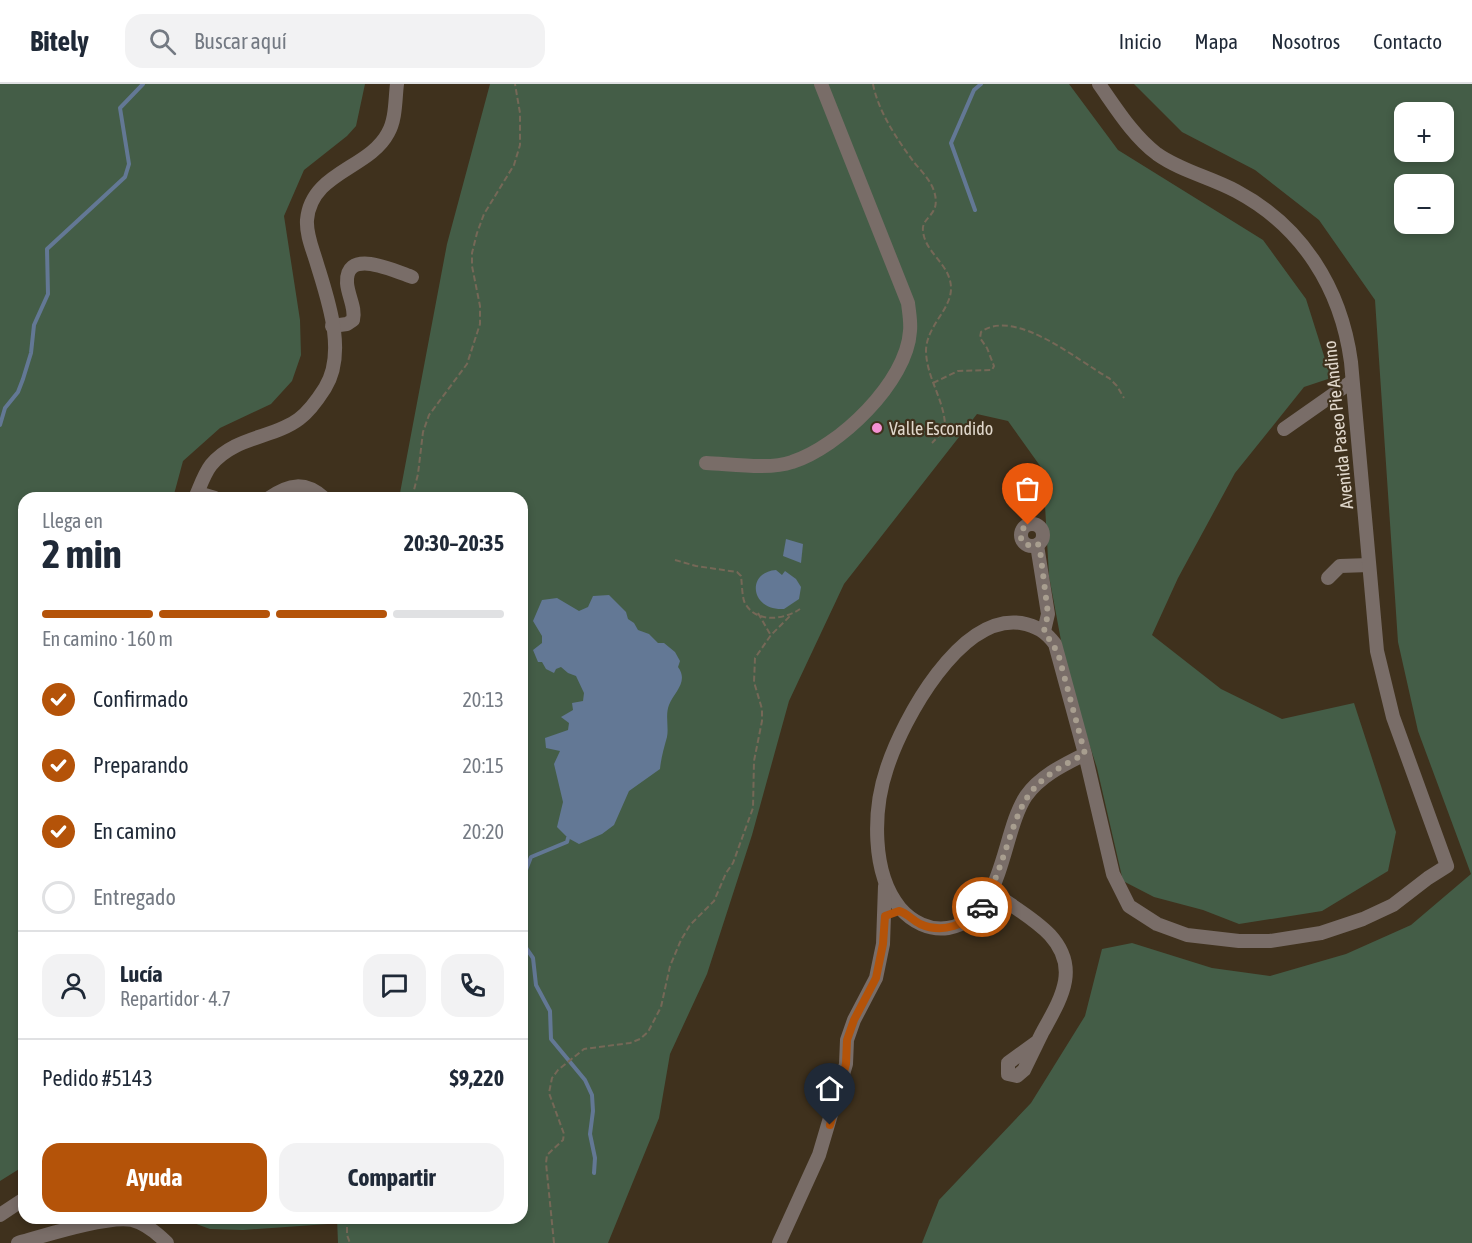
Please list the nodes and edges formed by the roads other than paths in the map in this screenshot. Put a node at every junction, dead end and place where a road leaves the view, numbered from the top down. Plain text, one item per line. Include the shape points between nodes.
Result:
1 (397, 84) edge
2 (821, 84) edge
3 (1099, 84) edge
4 (412, 277) dead end
5 (332, 326) junction
6 (1351, 382) junction
7 (1284, 429) dead end
8 (706, 463) dead end
9 (198, 492) edge
10 (278, 492) edge
11 (317, 492) edge
12 (1038, 544) dead end
13 (1369, 565) junction
14 (1328, 578) dead end
15 (1044, 631) junction
16 (1085, 754) junction
17 (885, 881) junction
18 (991, 891) junction
19 (904, 912) junction
20 (885, 916) junction
21 (1037, 1042) dead end
22 (18, 1203) edge
23 (0, 1215) edge
24 (89, 1224) edge
25 (139, 1224) edge
26 (18, 1243) edge
27 (167, 1243) edge
28 (779, 1243) edge

1 - 5 street via 394,116 384,139 335,174 314,196 307,218
2 - 8 street via 908,303 910,332 901,361 880,395 851,428 821,450 791,463
3 - 6 street, Avenida Paseo Pie Andino via 1132,129 1157,153 1251,199 1296,237 1320,269 1338,304 1348,342
4 - 5 street via 366,262 354,267 347,283 353,320
5 - 9 street via 332,368 327,385 312,407 297,420 225,452 211,466
6 - 7 street
6 - 13 street, Avenida Paseo Pie Andino
10 - 11 street via 295,484
12 - 15 street via 1048,614
13 - 14 street via 1340,566
13 - 16 street, Avenida Paseo Pie Andino via 1377,651 1393,717 1447,866 1394,905 1321,933 1270,941 1187,935 1157,924 1129,906 1113,873
15 - 16 street via 1058,653
15 - 17 street via 1015,622 985,630 958,651 926,691 891,757 880,793 879,843
16 - 18 street via 1046,776 1027,796
17 - 19 street
17 - 20 street
18 - 19 street via 976,914 947,928 922,925
18 - 21 street via 1049,934 1065,962 1062,996
19 - 20 street
20 - 28 street via 876,978 847,1040 846,1064 830,1125
22 - 23 street
24 - 26 street
25 - 27 street

